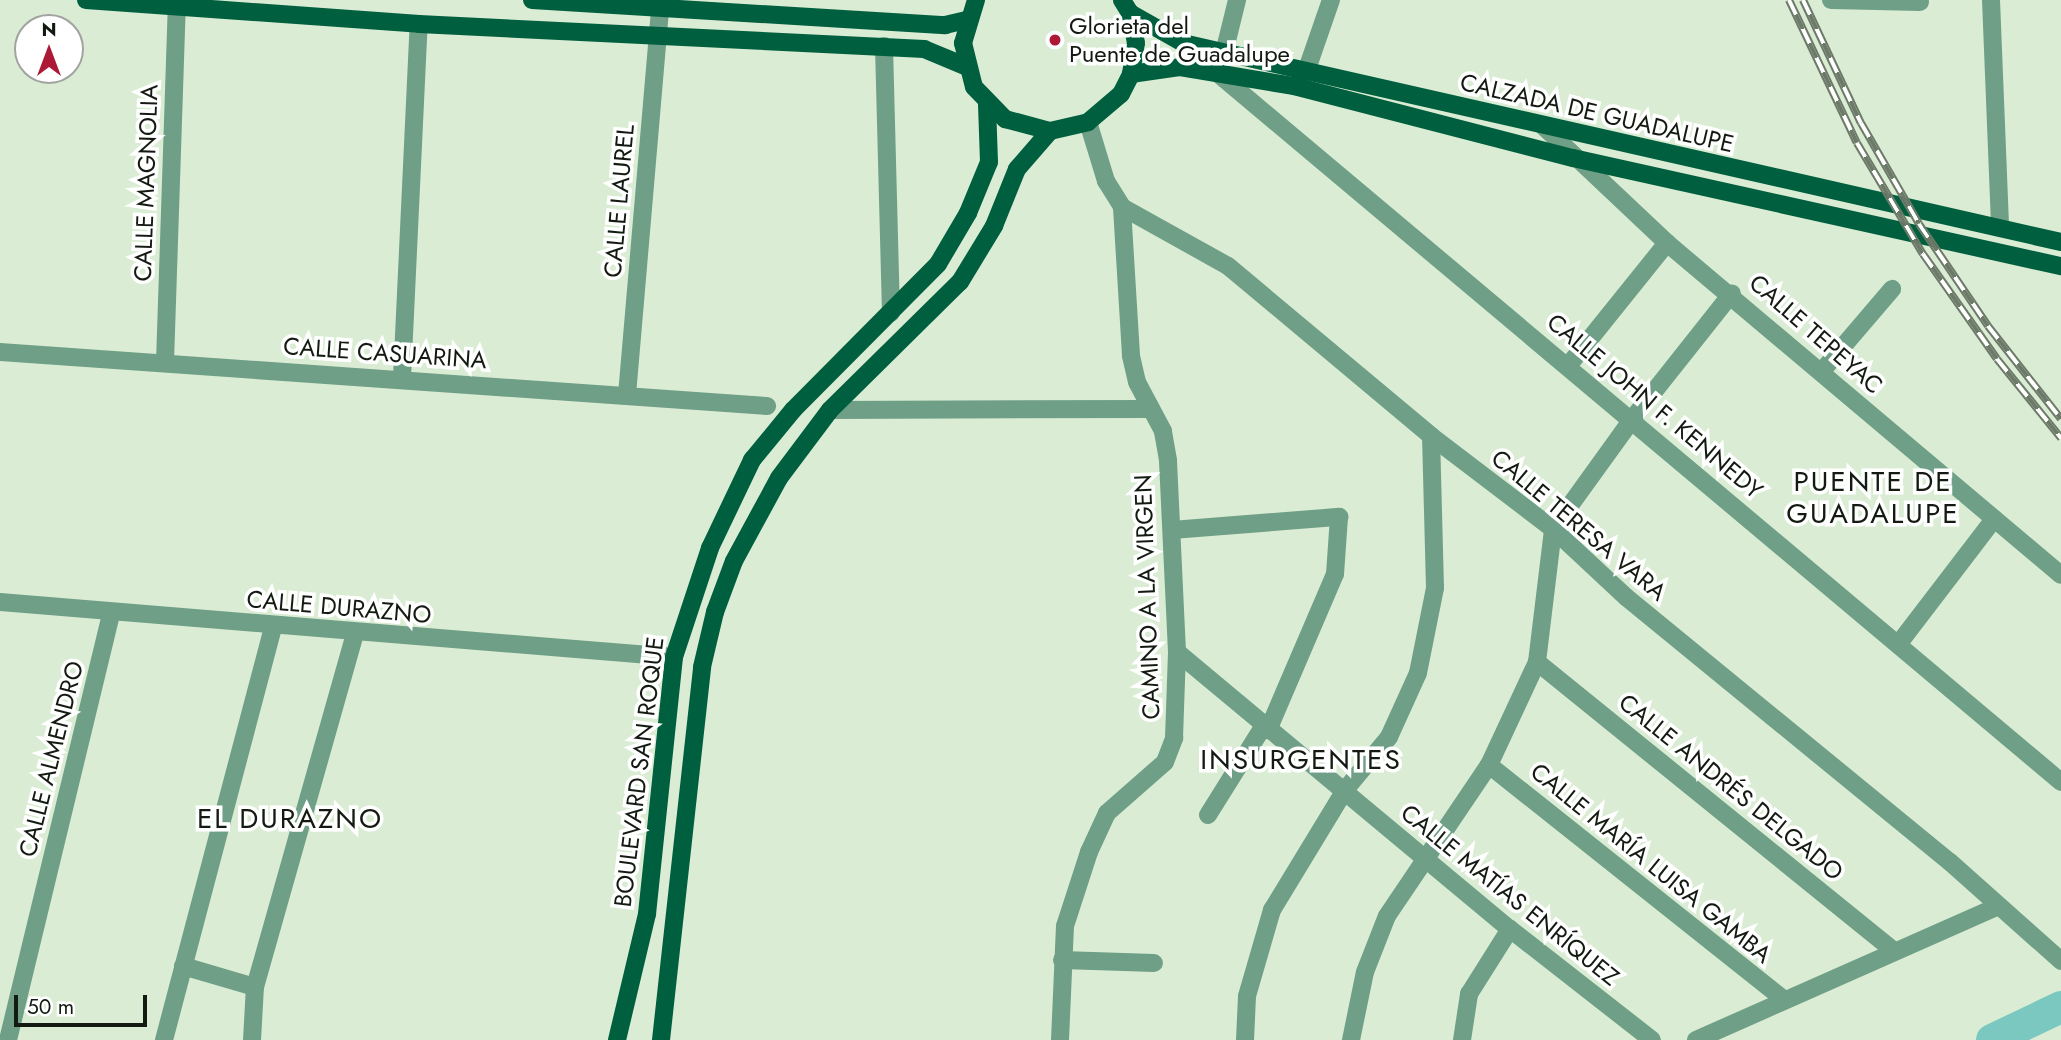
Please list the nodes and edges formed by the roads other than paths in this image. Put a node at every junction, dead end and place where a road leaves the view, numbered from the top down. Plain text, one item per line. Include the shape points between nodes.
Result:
1 (86, 0) edge
2 (532, 0) edge
3 (976, 0) edge
4 (1237, 0) edge
5 (1331, 0) edge
6 (1831, 0) edge
7 (1990, 0) edge
8 (1920, 2) edge
9 (177, 6) junction
10 (1126, 7) edge
11 (660, 10) junction
12 (966, 20) junction
13 (419, 24) junction
14 (657, 37) junction
15 (884, 46) junction
16 (1224, 53) junction
17 (965, 66) junction
18 (1215, 71) junction
19 (1306, 72) junction
20 (1131, 74) junction
21 (987, 104) junction
22 (1087, 122) junction
23 (1543, 126) junction
24 (1050, 131) junction
25 (1573, 158) junction
26 (1122, 207) junction
27 (2000, 228) junction
28 (2061, 242) edge
29 (1667, 243) junction
30 (2061, 266) edge
31 (1892, 289) dead end
32 (1731, 293) junction
33 (891, 313) junction
34 (0, 352) edge
35 (165, 362) junction
36 (1568, 366) junction
37 (1822, 371) junction
38 (402, 378) junction
39 (627, 395) junction
40 (767, 406) dead end
41 (1152, 409) junction
42 (830, 410) junction
43 (1633, 418) junction
44 (1431, 436) junction
45 (1994, 519) junction
46 (1172, 530) junction
47 (1553, 530) junction
48 (2061, 575) edge
49 (0, 602) edge
50 (111, 612) junction
51 (273, 627) junction
52 (355, 634) junction
53 (1900, 642) junction
54 (1177, 652) junction
55 (674, 657) junction
56 (1537, 662) junction
57 (1265, 728) junction
58 (1489, 765) junction
59 (2061, 782) edge
60 (1345, 790) junction
61 (1208, 815) dead end
62 (1425, 859) junction
63 (1999, 906) junction
64 (1510, 929) junction
65 (1894, 951) junction
66 (1062, 960) junction
67 (2061, 961) edge
68 (1154, 963) dead end
69 (183, 966) junction
70 (255, 987) junction
71 (1783, 999) junction
72 (8, 1040) edge
73 (164, 1040) edge
74 (252, 1040) edge
75 (617, 1040) edge
76 (661, 1040) edge
77 (1060, 1040) edge
78 (1245, 1040) edge
79 (1351, 1040) edge
80 (1462, 1040) edge
81 (1652, 1040) edge
82 (1696, 1040) edge

1 - 9 main road
2 - 11 main road
3 - 12 main road
4 - 16 street
5 - 19 street
6 - 8 street
7 - 27 street
9 - 13 main road
9 - 35 street, CALLE MAGNOLIA
10 - 16 main road, CALZADA DE GUADALUPE via 1161,34
10 - 20 main road via 1136,43
11 - 12 main road via 945,25
11 - 14 street, CALLE LAUREL
12 - 17 main road
13 - 14 main road
13 - 38 street
14 - 15 main road
14 - 39 street, CALLE LAUREL
15 - 17 main road via 924,49
15 - 33 street
16 - 19 main road, CALZADA DE GUADALUPE
17 - 21 main road
18 - 20 main road, CALZADA DE GUADALUPE via 1180,66
18 - 25 main road, CALZADA DE GUADALUPE via 1294,86
18 - 36 street, CALLE JOHN F. KENNEDY
19 - 23 main road, CALZADA DE GUADALUPE
20 - 22 main road via 1106,110
21 - 24 main road via 1027,128
21 - 33 main road, BOULEVARD SAN ROQUE via 989,162 968,213 938,264
22 - 24 main road
22 - 26 street via 1106,181
23 - 25 street, CALLE TEPEYAC
23 - 27 main road, CALZADA DE GUADALUPE
24 - 42 main road, BOULEVARD SAN ROQUE via 1017,169 993,226 960,282
25 - 29 street, CALLE TEPEYAC
25 - 30 main road, CALZADA DE GUADALUPE
26 - 41 street, CAMINO A LA VIRGEN via 1131,355 1137,382
26 - 44 street, CALLE TERESA VARA via 1228,266
27 - 28 main road, CALZADA DE GUADALUPE
29 - 32 street, CALLE TEPEYAC
29 - 36 street
31 - 37 street
32 - 37 street, CALLE TEPEYAC
32 - 43 street
33 - 55 main road, BOULEVARD SAN ROQUE via 793,410 752,460 710,548
34 - 35 street, CALLE CASUARINA
35 - 38 street, CALLE CASUARINA
36 - 43 street, CALLE JOHN F. KENNEDY
37 - 45 street, CALLE TEPEYAC
38 - 39 street, CALLE CASUARINA
39 - 40 street, CALLE CASUARINA
41 - 42 street
41 - 46 street, CAMINO A LA VIRGEN via 1163,431
42 - 76 main road, BOULEVARD SAN ROQUE via 754,518 715,612 689,768
43 - 47 street
43 - 53 street, CALLE JOHN F. KENNEDY
44 - 47 street, CALLE TERESA VARA
44 - 60 street via 1435,588 1425,643 1404,711
45 - 48 street, CALLE TEPEYAC
45 - 53 street
46 - 54 street, CAMINO A LA VIRGEN
46 - 57 street via 1339,517 1335,574
47 - 56 street
47 - 63 street, CALLE TERESA VARA via 1626,597
49 - 50 street, CALLE DURAZNO
50 - 51 street, CALLE DURAZNO
50 - 72 street, CALLE ALMENDRO
51 - 52 street, CALLE DURAZNO
51 - 69 street
52 - 55 street, CALLE DURAZNO
52 - 70 street
53 - 59 street, CALLE JOHN F. KENNEDY
54 - 57 street, CALLE MATÍAS ENRÍQUEZ
54 - 66 street, CAMINO A LA VIRGEN via 1171,751 1156,771 1107,813 1075,894
55 - 75 main road, BOULEVARD SAN ROQUE via 647,914
56 - 58 street
56 - 65 street, CALLE ANDRÉS DELGADO
57 - 60 street, CALLE MATÍAS ENRÍQUEZ
57 - 61 street
58 - 62 street
58 - 71 street, CALLE MARÍA LUISA GAMBA
60 - 62 street, CALLE MATÍAS ENRÍQUEZ
60 - 78 street via 1272,910 1247,996
62 - 64 street, CALLE MATÍAS ENRÍQUEZ
62 - 79 street via 1387,916 1365,972
63 - 65 street
63 - 67 street, CALLE TERESA VARA
64 - 80 street via 1469,994
64 - 81 street, CALLE MATÍAS ENRÍQUEZ
65 - 71 street
66 - 68 street
66 - 77 street, CAMINO A LA VIRGEN
69 - 70 street
69 - 73 street
70 - 74 street
71 - 82 street

